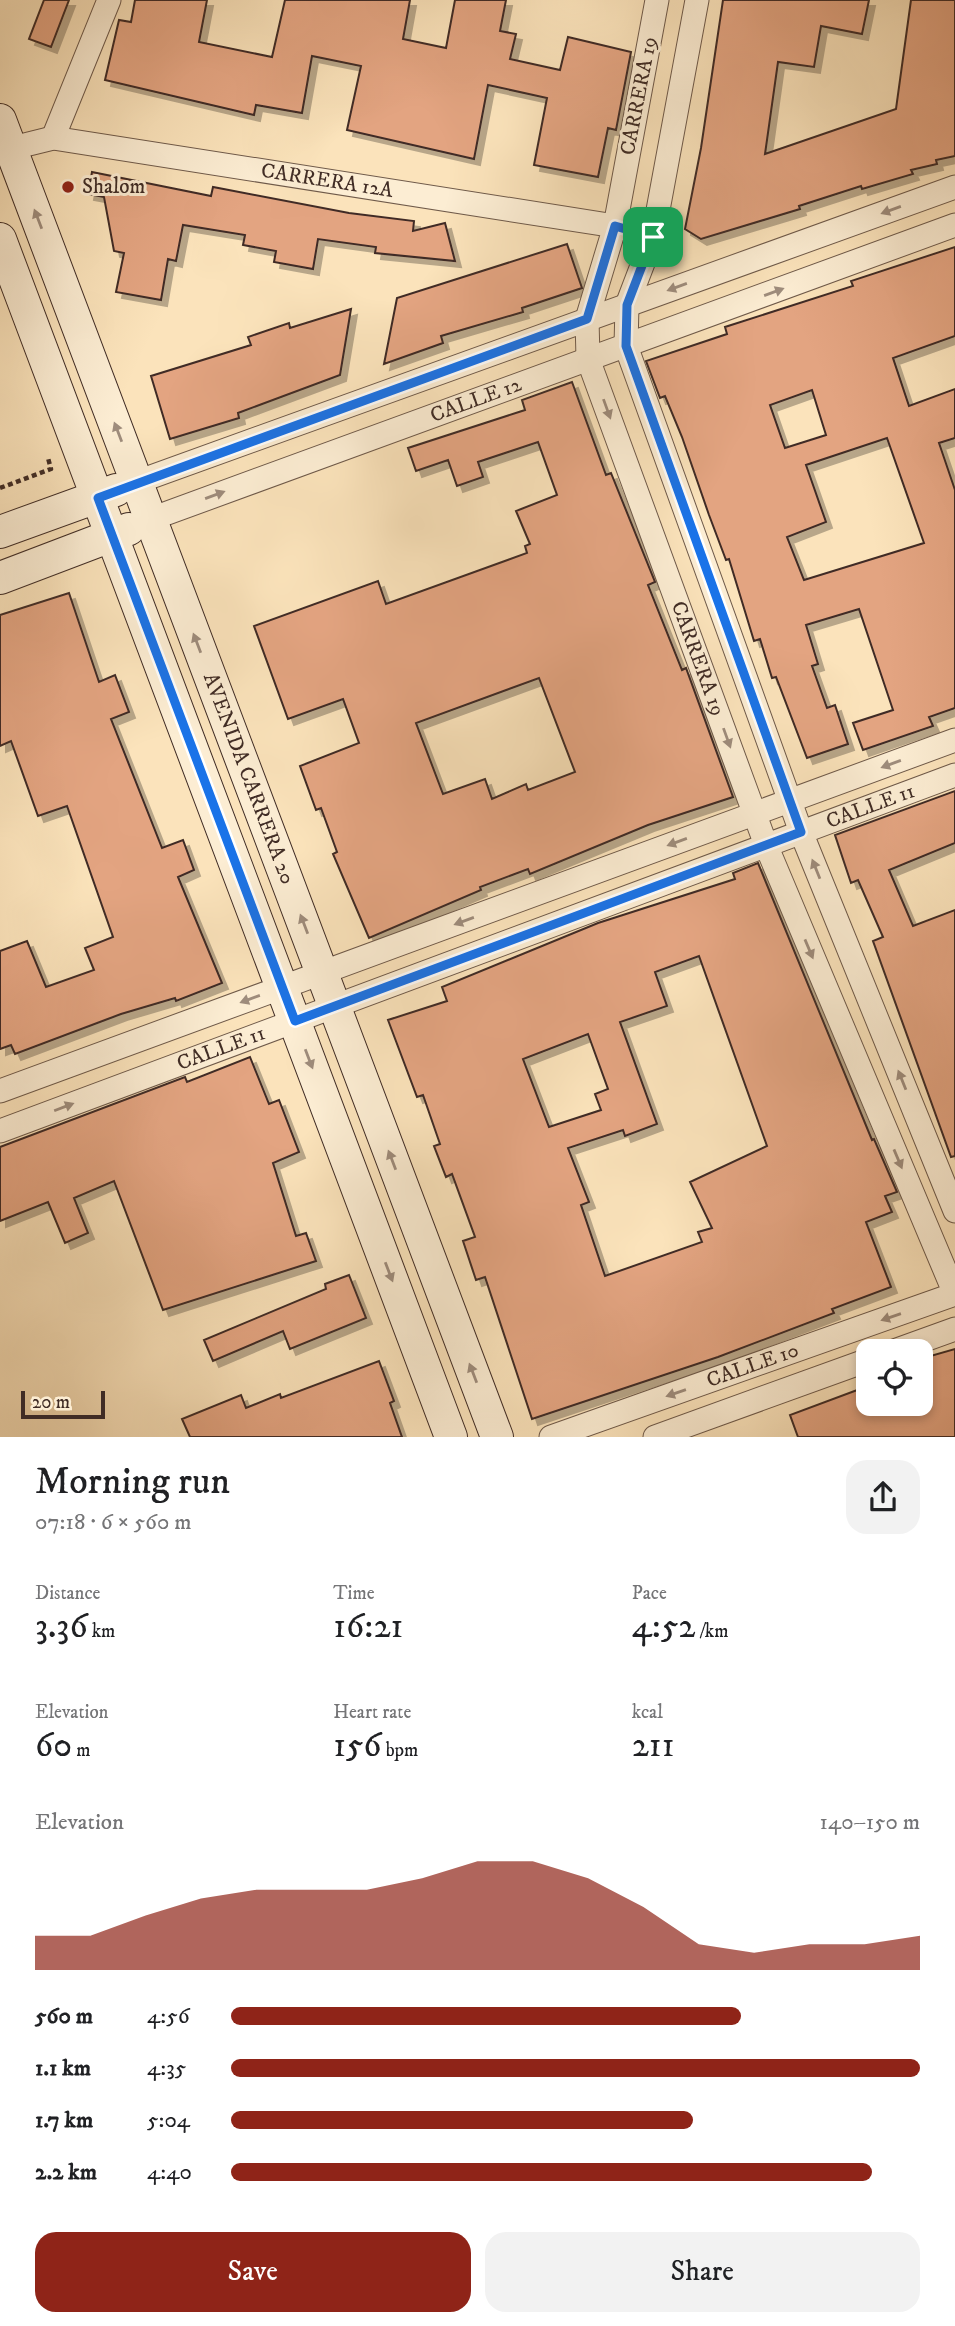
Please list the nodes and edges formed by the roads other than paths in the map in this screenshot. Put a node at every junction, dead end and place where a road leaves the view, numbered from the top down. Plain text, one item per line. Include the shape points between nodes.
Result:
1 (110, 0) edge
2 (657, 0) edge
3 (697, 0) edge
4 (53, 138) junction
5 (3, 139) edge
6 (955, 187) edge
7 (853, 223) junction
8 (955, 225) edge
9 (615, 226) junction
10 (653, 237) junction
11 (0, 239) edge
12 (870, 257) junction
13 (627, 305) junction
14 (587, 319) junction
15 (626, 346) junction
16 (589, 359) junction
17 (137, 482) junction
18 (98, 498) junction
19 (151, 519) junction
20 (0, 532) edge
21 (112, 536) junction
22 (0, 578) edge
23 (955, 740) edge
24 (955, 775) edge
25 (790, 801) junction
26 (754, 814) junction
27 (801, 832) junction
28 (766, 845) junction
29 (322, 973) junction
30 (282, 988) junction
31 (334, 1006) junction
32 (295, 1021) junction
33 (0, 1091) edge
34 (0, 1131) edge
35 (955, 1211) edge
36 (955, 1294) edge
37 (955, 1329) edge
38 (927, 1339) edge
39 (856, 1364) edge
40 (451, 1437) edge
41 (497, 1437) edge
42 (551, 1437) edge
43 (655, 1437) edge

1 - 4 street
2 - 9 street, CARRERA 19
3 - 10 street, CARRERA 19
4 - 5 street, CARRERA 12A
4 - 9 street, CARRERA 12A
17 -> 5 main road, AVENIDA CARRERA 20
6 -> 7 street, CALLE 12
7 - 12 street
7 -> 13 street, CALLE 12
8 - 12 street, CALLE 12
9 - 10 street, CARRERA 12A
9 - 14 street, CARRERA 19
10 - 13 street, CARRERA 19
11 - 18 main road, AVENIDA CARRERA 20
15 -> 12 street, CALLE 12
13 - 14 street, CALLE 12
13 - 15 street, CARRERA 19
14 - 16 street, CARRERA 19
14 - 17 street, CALLE 12
15 - 16 street, CALLE 12
15 - 25 street, CARRERA 19
19 -> 16 street, CALLE 12
16 -> 26 street, CARRERA 19
17 - 18 main road, CALLE 12
17 - 19 main road, AVENIDA CARRERA 20
18 - 20 main road, CALLE 12
18 - 21 main road, AVENIDA CARRERA 20
19 - 21 main road, CALLE 12
29 -> 19 main road, AVENIDA CARRERA 20
21 - 22 main road, CALLE 12
21 - 30 main road, AVENIDA CARRERA 20
23 -> 25 street, CALLE 11
24 - 27 street, CALLE 11
25 - 26 street, CALLE 11
25 - 27 street, CARRERA 19
26 - 28 street, CARRERA 19
26 -> 29 street, CALLE 11
27 - 28 street, CALLE 11
35 -> 27 street, CARRERA 19
28 - 31 street, CALLE 11
28 -> 36 street, CARRERA 19
29 - 30 street, CALLE 11
29 - 31 main road, AVENIDA CARRERA 20
30 - 32 main road, AVENIDA CARRERA 20
30 -> 33 street, CALLE 11
31 - 32 street, CALLE 11
41 -> 31 main road, AVENIDA CARRERA 20
34 -> 32 street, CALLE 11
32 -> 40 main road, AVENIDA CARRERA 20
36 -> 42 street, CALLE 10
37 - 38 street
39 - 43 street, CALLE 10

